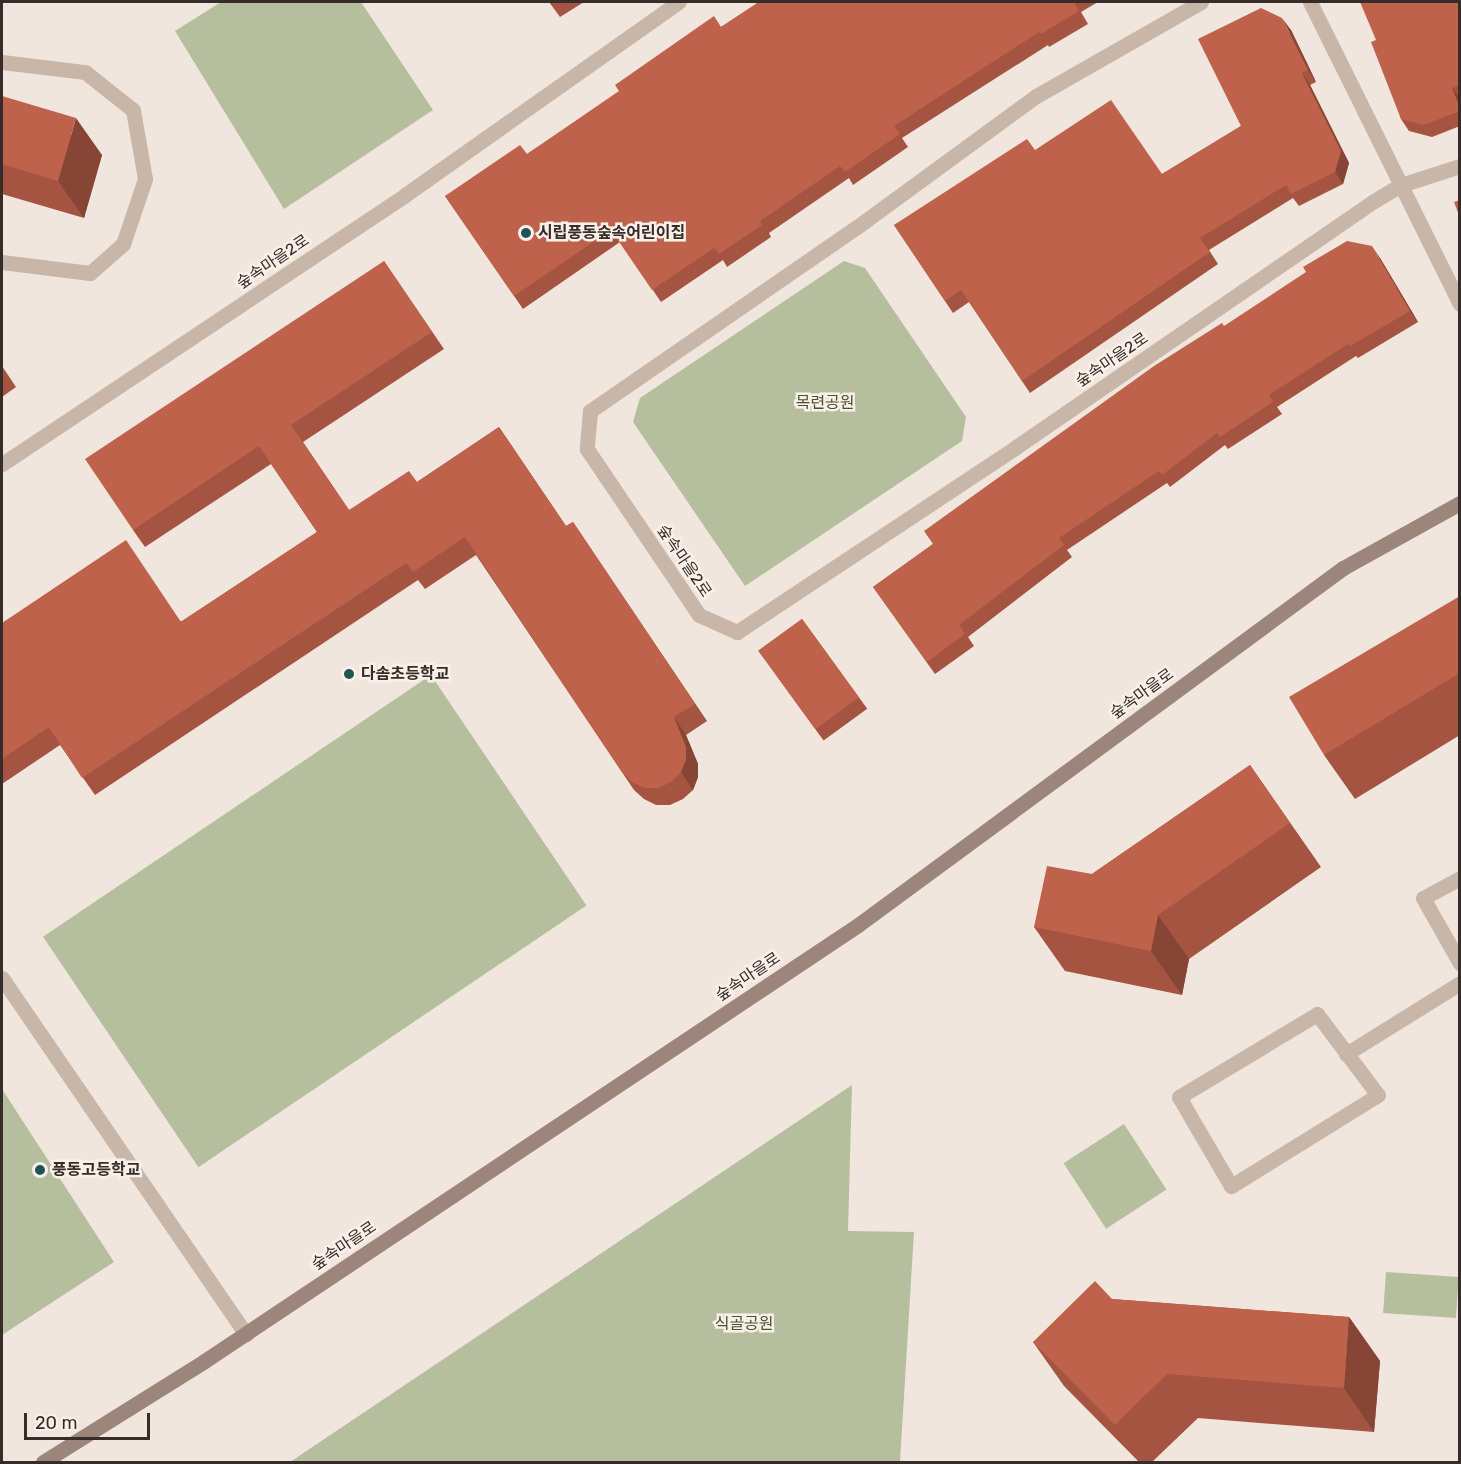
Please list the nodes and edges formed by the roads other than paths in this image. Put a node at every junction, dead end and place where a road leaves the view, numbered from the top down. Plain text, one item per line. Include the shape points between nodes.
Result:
1 (679, 2) edge
2 (1201, 2) edge
3 (1310, 2) edge
4 (2, 62) edge
5 (1460, 166) edge
6 (1401, 185) junction
7 (2, 262) edge
8 (1460, 304) edge
9 (2, 464) edge
10 (1460, 503) edge
11 (1460, 878) edge
12 (1460, 963) edge
13 (2, 978) edge
14 (1460, 983) edge
15 (1346, 1054) junction
16 (246, 1334) junction
17 (43, 1462) edge

1 - 9 street, 숲속마을2로 via 405,195
2 - 6 street, 숲속마을2로 via 1036,96 864,222 590,411 587,449 699,615 737,632
3 - 6 street
4 - 7 street via 85,72 133,110 145,179 123,244 90,273
5 - 6 street, 숲속마을2로
6 - 8 street
10 - 16 main road, 숲속마을로 via 1343,568 858,925
11 - 12 street via 1423,898
13 - 16 street
14 - 15 street
15 - 15 street via 1317,1014 1179,1097 1231,1186 1378,1095
16 - 17 main road, 숲속마을로

